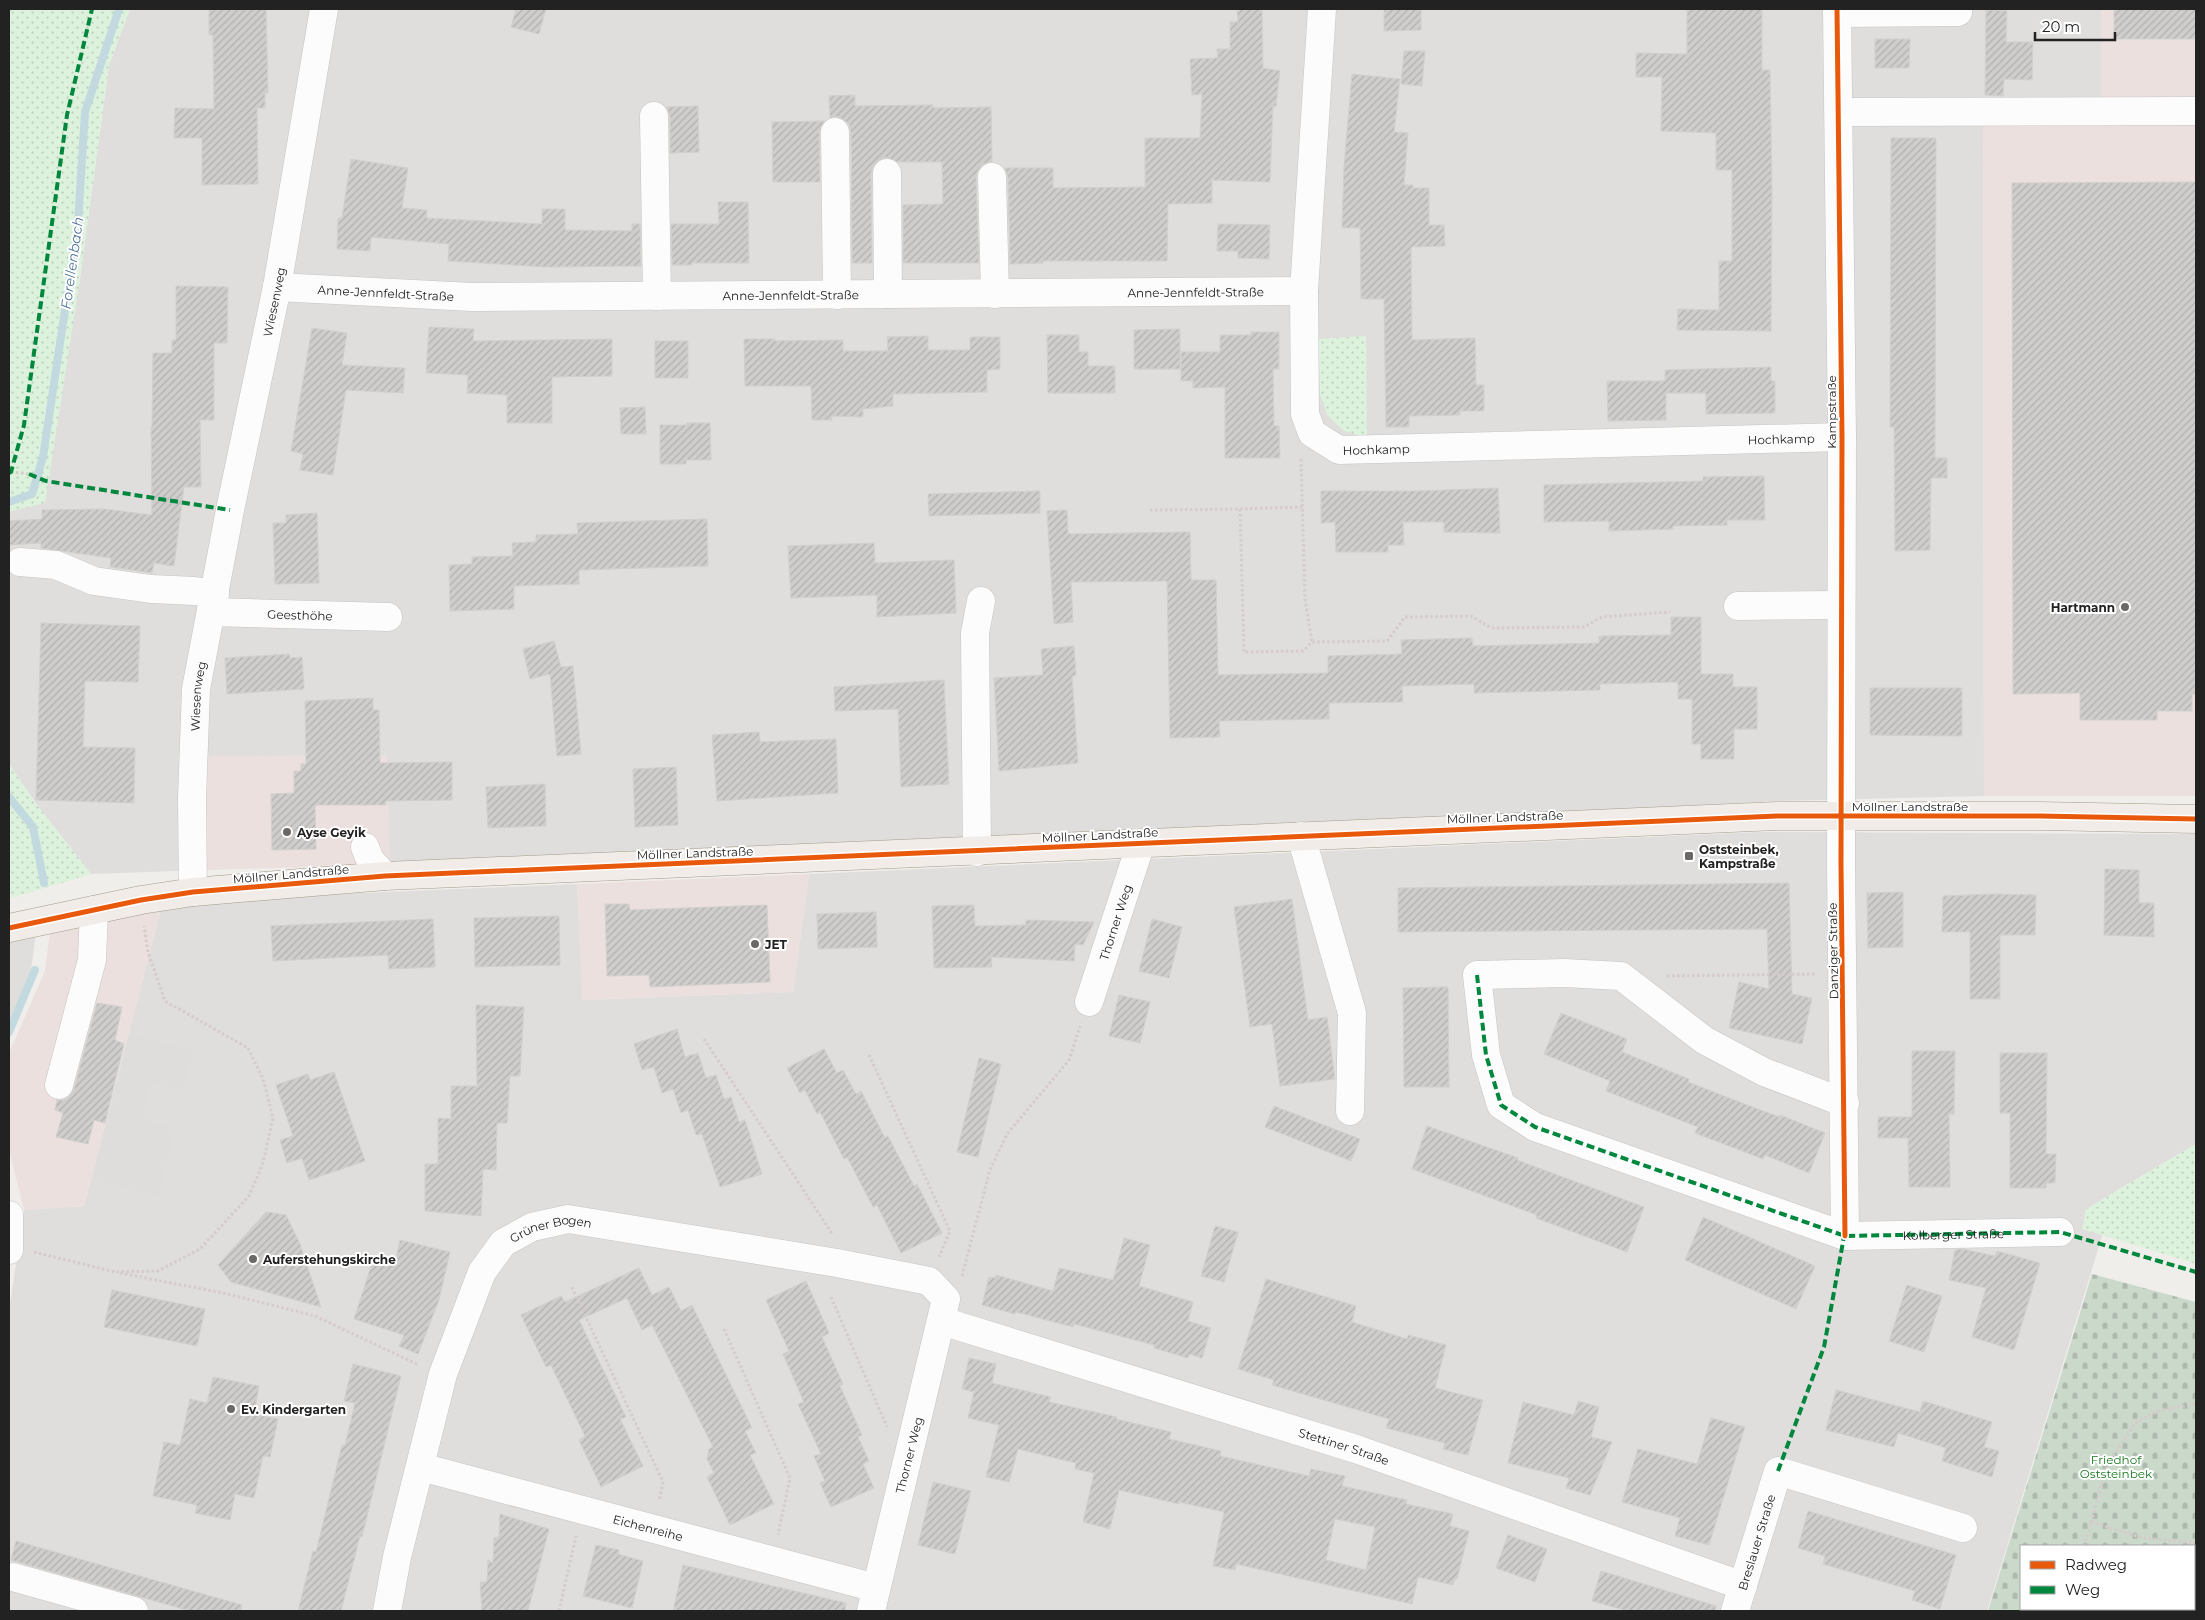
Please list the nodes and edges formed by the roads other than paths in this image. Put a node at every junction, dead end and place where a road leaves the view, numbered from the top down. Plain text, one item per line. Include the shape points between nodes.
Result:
1 (324, 9) edge
2 (1322, 9) edge
3 (1838, 11) edge
4 (1958, 12) dead end
5 (2196, 111) edge
6 (1839, 112) junction
7 (654, 116) dead end
8 (835, 132) dead end
9 (887, 173) dead end
10 (992, 178) dead end
11 (277, 287) junction
12 (1304, 292) junction
13 (888, 294) junction
14 (995, 294) junction
15 (836, 295) junction
16 (657, 296) junction
17 (1842, 437) junction
18 (20, 562) dead end
19 (207, 599) junction
20 (981, 601) dead end
21 (1840, 605) junction
22 (1738, 606) dead end
23 (388, 617) dead end
24 (1841, 816) junction
25 (2196, 820) edge
26 (1302, 836) junction
27 (1141, 843) junction
28 (365, 847) dead end
29 (977, 852) junction
30 (385, 876) junction
31 (193, 892) junction
32 (94, 910) junction
33 (9, 928) edge
34 (1089, 1002) road end
35 (59, 1085) dead end
36 (1845, 1103) junction
37 (1350, 1111) dead end
38 (9, 1216) edge
39 (2060, 1232) dead end
40 (1846, 1236) junction
41 (9, 1249) edge
42 (939, 1300) junction
43 (421, 1467) junction
44 (1963, 1528) dead end
45 (14, 1577) dead end
46 (1743, 1586) junction
47 (874, 1600) edge
48 (134, 1611) edge
49 (387, 1611) edge
50 (1735, 1611) edge

1 - 11 street, Wiesenweg
2 - 12 street
3 - 4 street
3 - 6 street, Kampstraße
5 - 6 street
6 - 17 street, Kampstraße
7 - 16 street
8 - 15 street
9 - 13 street
10 - 14 street
11 - 16 street, Anne-Jennfeldt-Straße via 472,297
11 - 19 street, Wiesenweg
12 - 14 street, Anne-Jennfeldt-Straße
12 - 17 street, Hochkamp via 1305,414 1312,433 1339,450
13 - 14 street, Anne-Jennfeldt-Straße
13 - 15 street, Anne-Jennfeldt-Straße
15 - 16 street, Anne-Jennfeldt-Straße
17 - 21 street, Kampstraße
18 - 19 street, Geesthöhe via 56,565 94,581
19 - 23 street, Geesthöhe
19 - 31 street, Wiesenweg via 196,689 201,799
20 - 29 street via 976,634
21 - 22 street
21 - 24 street, Kampstraße
24 - 25 main road, Möllner Landstraße
24 - 26 main road, Möllner Landstraße
24 - 36 street, Danziger Straße
26 - 27 main road, Möllner Landstraße
26 - 37 street via 1352,1013
27 - 29 main road, Möllner Landstraße
27 - 34 street, Thorner Weg
28 - 30 street via 370,860
29 - 30 main road, Möllner Landstraße
30 - 31 main road, Möllner Landstraße
31 - 32 main road, Möllner Landstraße
32 - 33 main road, Möllner Landstraße
32 - 35 street via 92,960
36 - 40 street, Danziger Straße
36 - 40 street via 1764,1072 1704,1040 1621,976 1564,973 1477,975 1486,1055 1501,1105 1535,1127
38 - 41 street
39 - 40 street, Kolberger Straße
42 - 43 street, Grüner Bogen via 837,1263 568,1219 532,1227 503,1243 482,1272 443,1374
42 - 46 street, Stettiner Straße
42 - 47 street, Thorner Weg via 906,1469
43 - 47 street, Eichenreihe via 773,1561
43 - 49 street, Grüner Bogen via 397,1557
44 - 46 street, Breslauer Straße via 1778,1471
45 - 48 street
46 - 50 street, Breslauer Straße

